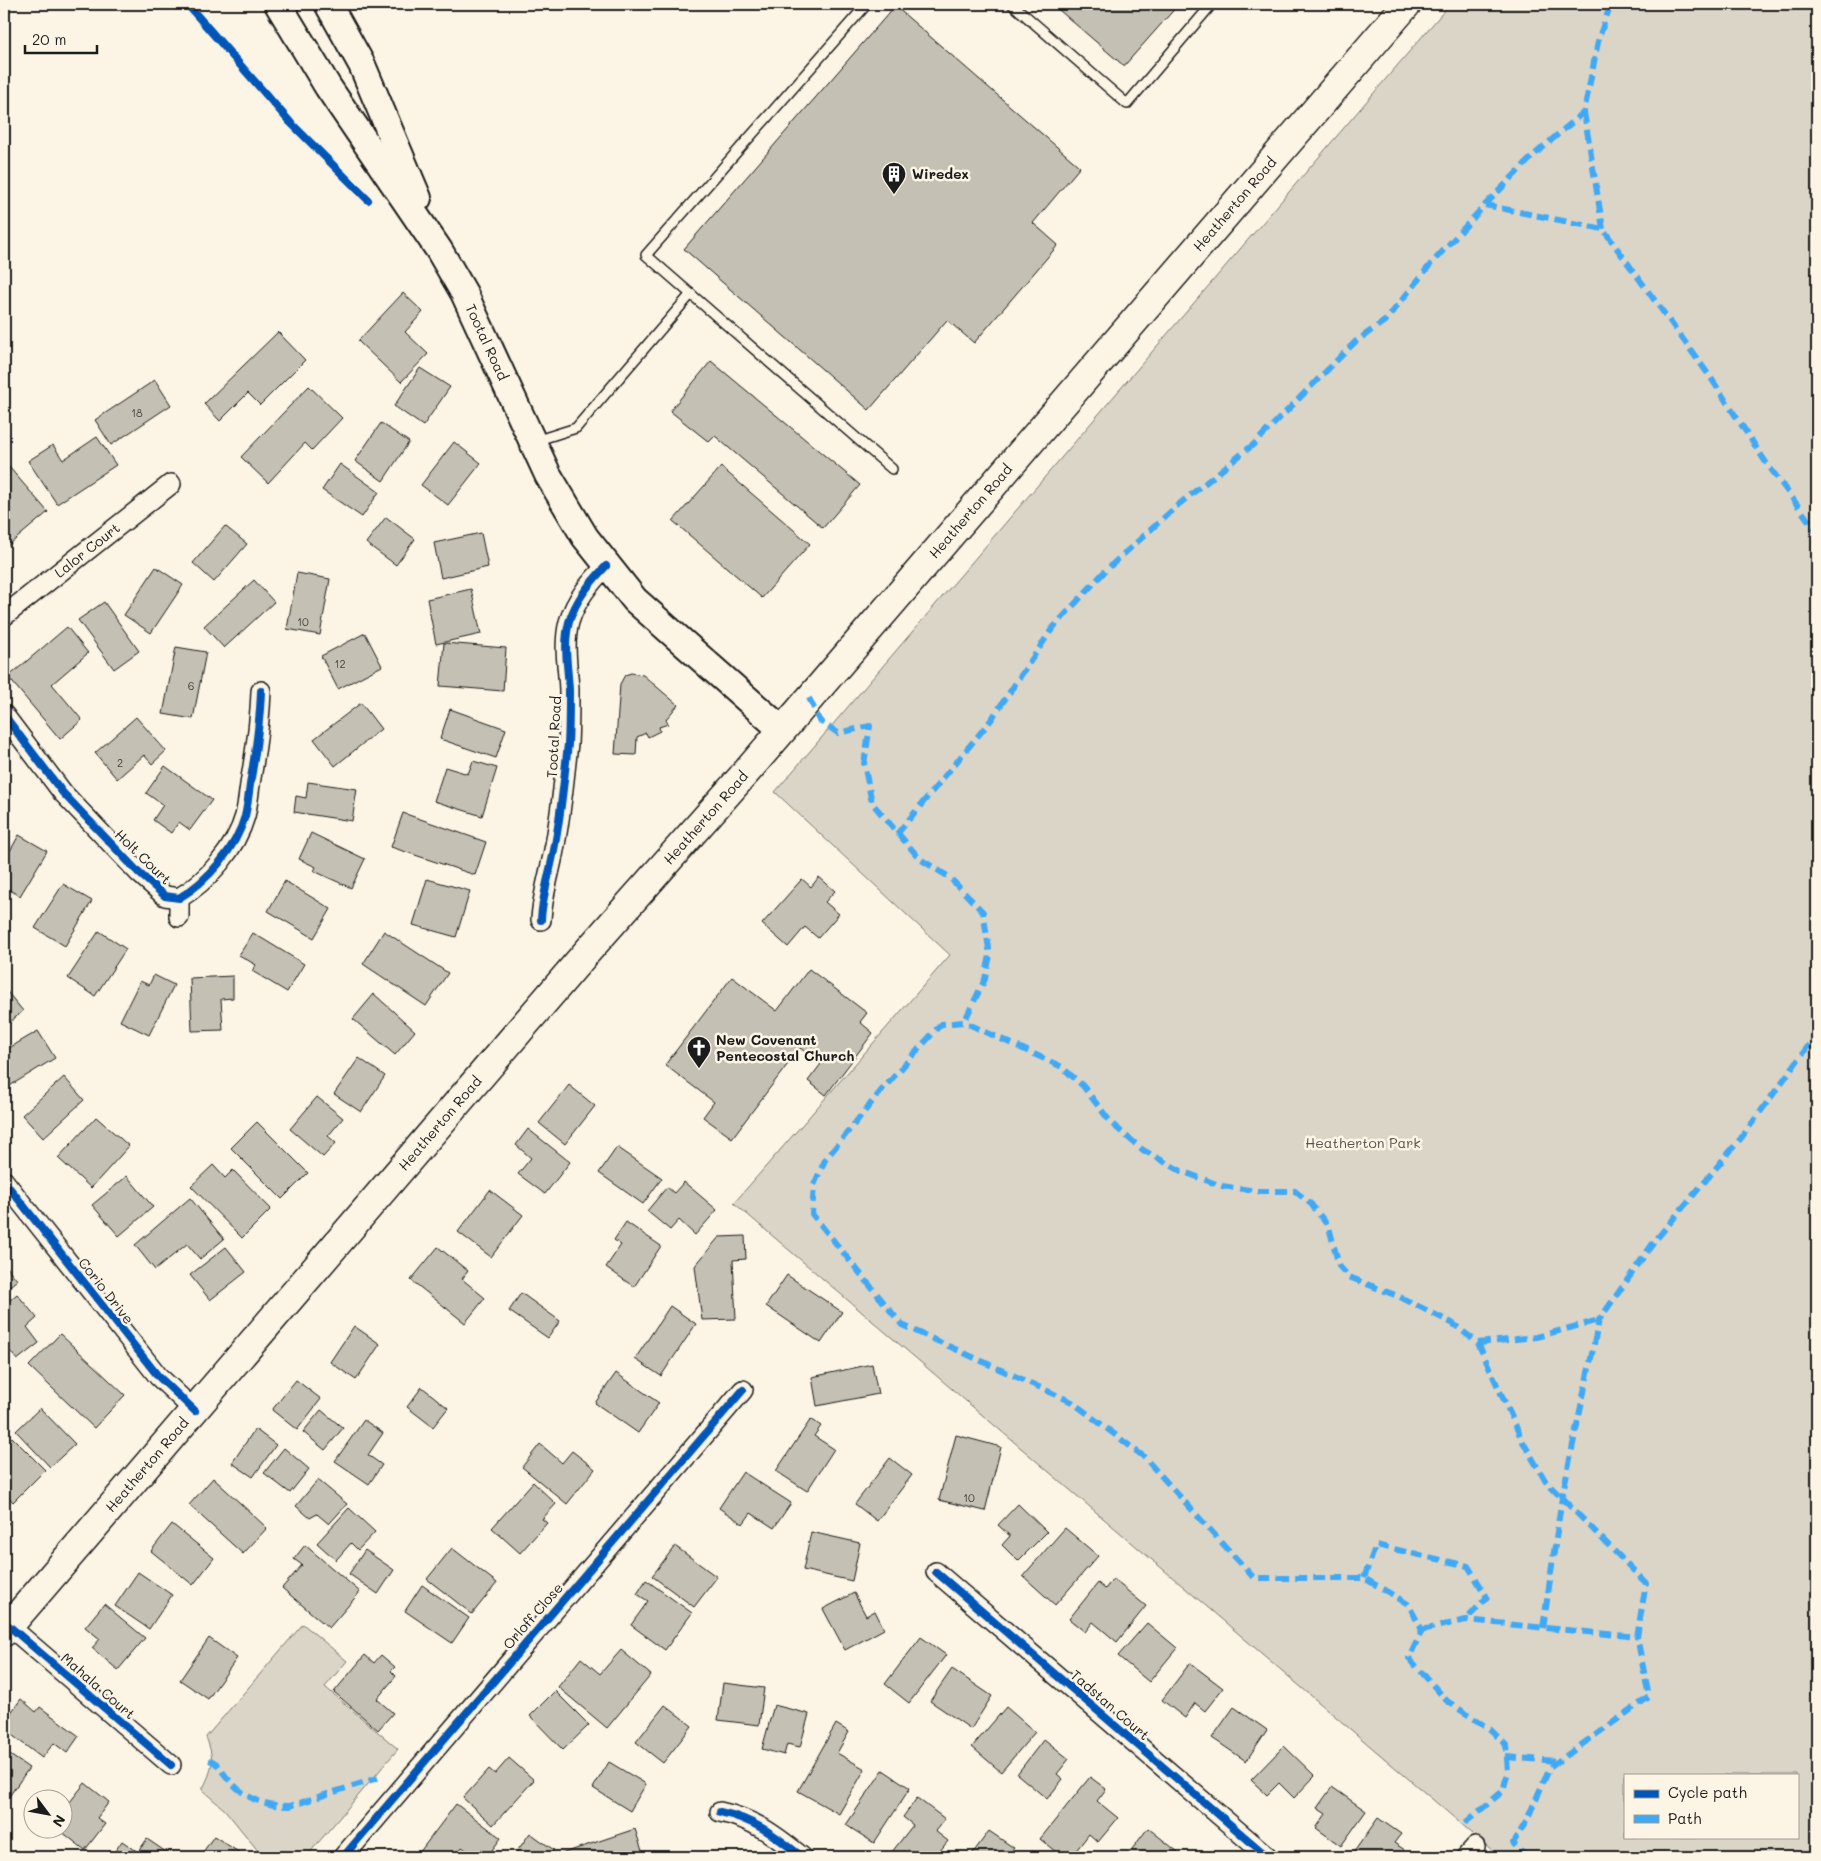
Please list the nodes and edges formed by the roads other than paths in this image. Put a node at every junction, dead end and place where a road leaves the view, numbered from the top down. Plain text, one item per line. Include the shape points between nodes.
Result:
1 (278, 4) edge
2 (328, 4) edge
3 (867, 4) edge
4 (1012, 4) edge
5 (1212, 4) edge
6 (1407, 4) edge
7 (439, 250) junction
8 (691, 294) junction
9 (532, 442) junction
10 (892, 469) dead end
11 (170, 484) dead end
12 (606, 566) junction
13 (4, 616) edge
14 (261, 691) dead end
15 (4, 715) edge
16 (782, 730) junction
17 (180, 898) junction
18 (179, 917) dead end
19 (541, 920) dead end
20 (4, 1181) edge
21 (743, 1390) dead end
22 (194, 1411) junction
23 (936, 1572) dead end
24 (7, 1629) edge
25 (170, 1765) dead end
26 (720, 1812) dead end
27 (343, 1857) edge
28 (802, 1857) edge
29 (1268, 1857) edge

1 - 7 main road, Tootal Road via 328,86
2 - 7 main road, Tootal Road via 362,65
3 - 8 lane via 646,255
4 - 5 lane via 1127,104
6 - 16 main road, Heatherton Road
7 - 9 main road, Tootal Road via 464,293
8 - 9 lane via 576,428
8 - 10 lane
9 - 12 main road, Tootal Road via 566,507
11 - 13 street, Lalor Court
12 - 16 main road, Tootal Road via 655,619
12 - 19 street, Tootal Road via 587,586 569,623 565,648 569,691 563,796
14 - 17 street, Holt Court via 260,723 245,816 238,833 216,865 203,881
15 - 17 street, Holt Court via 64,793 139,873 165,896
16 - 22 main road, Heatherton Road
17 - 18 street, Holt Court
20 - 22 street, Corio Drive via 158,1376
21 - 27 street, Orloff Close
22 - 24 main road, Heatherton Road
23 - 29 street, Tadstan Court
24 - 25 street, Mahala Court
26 - 28 street via 758,1824

